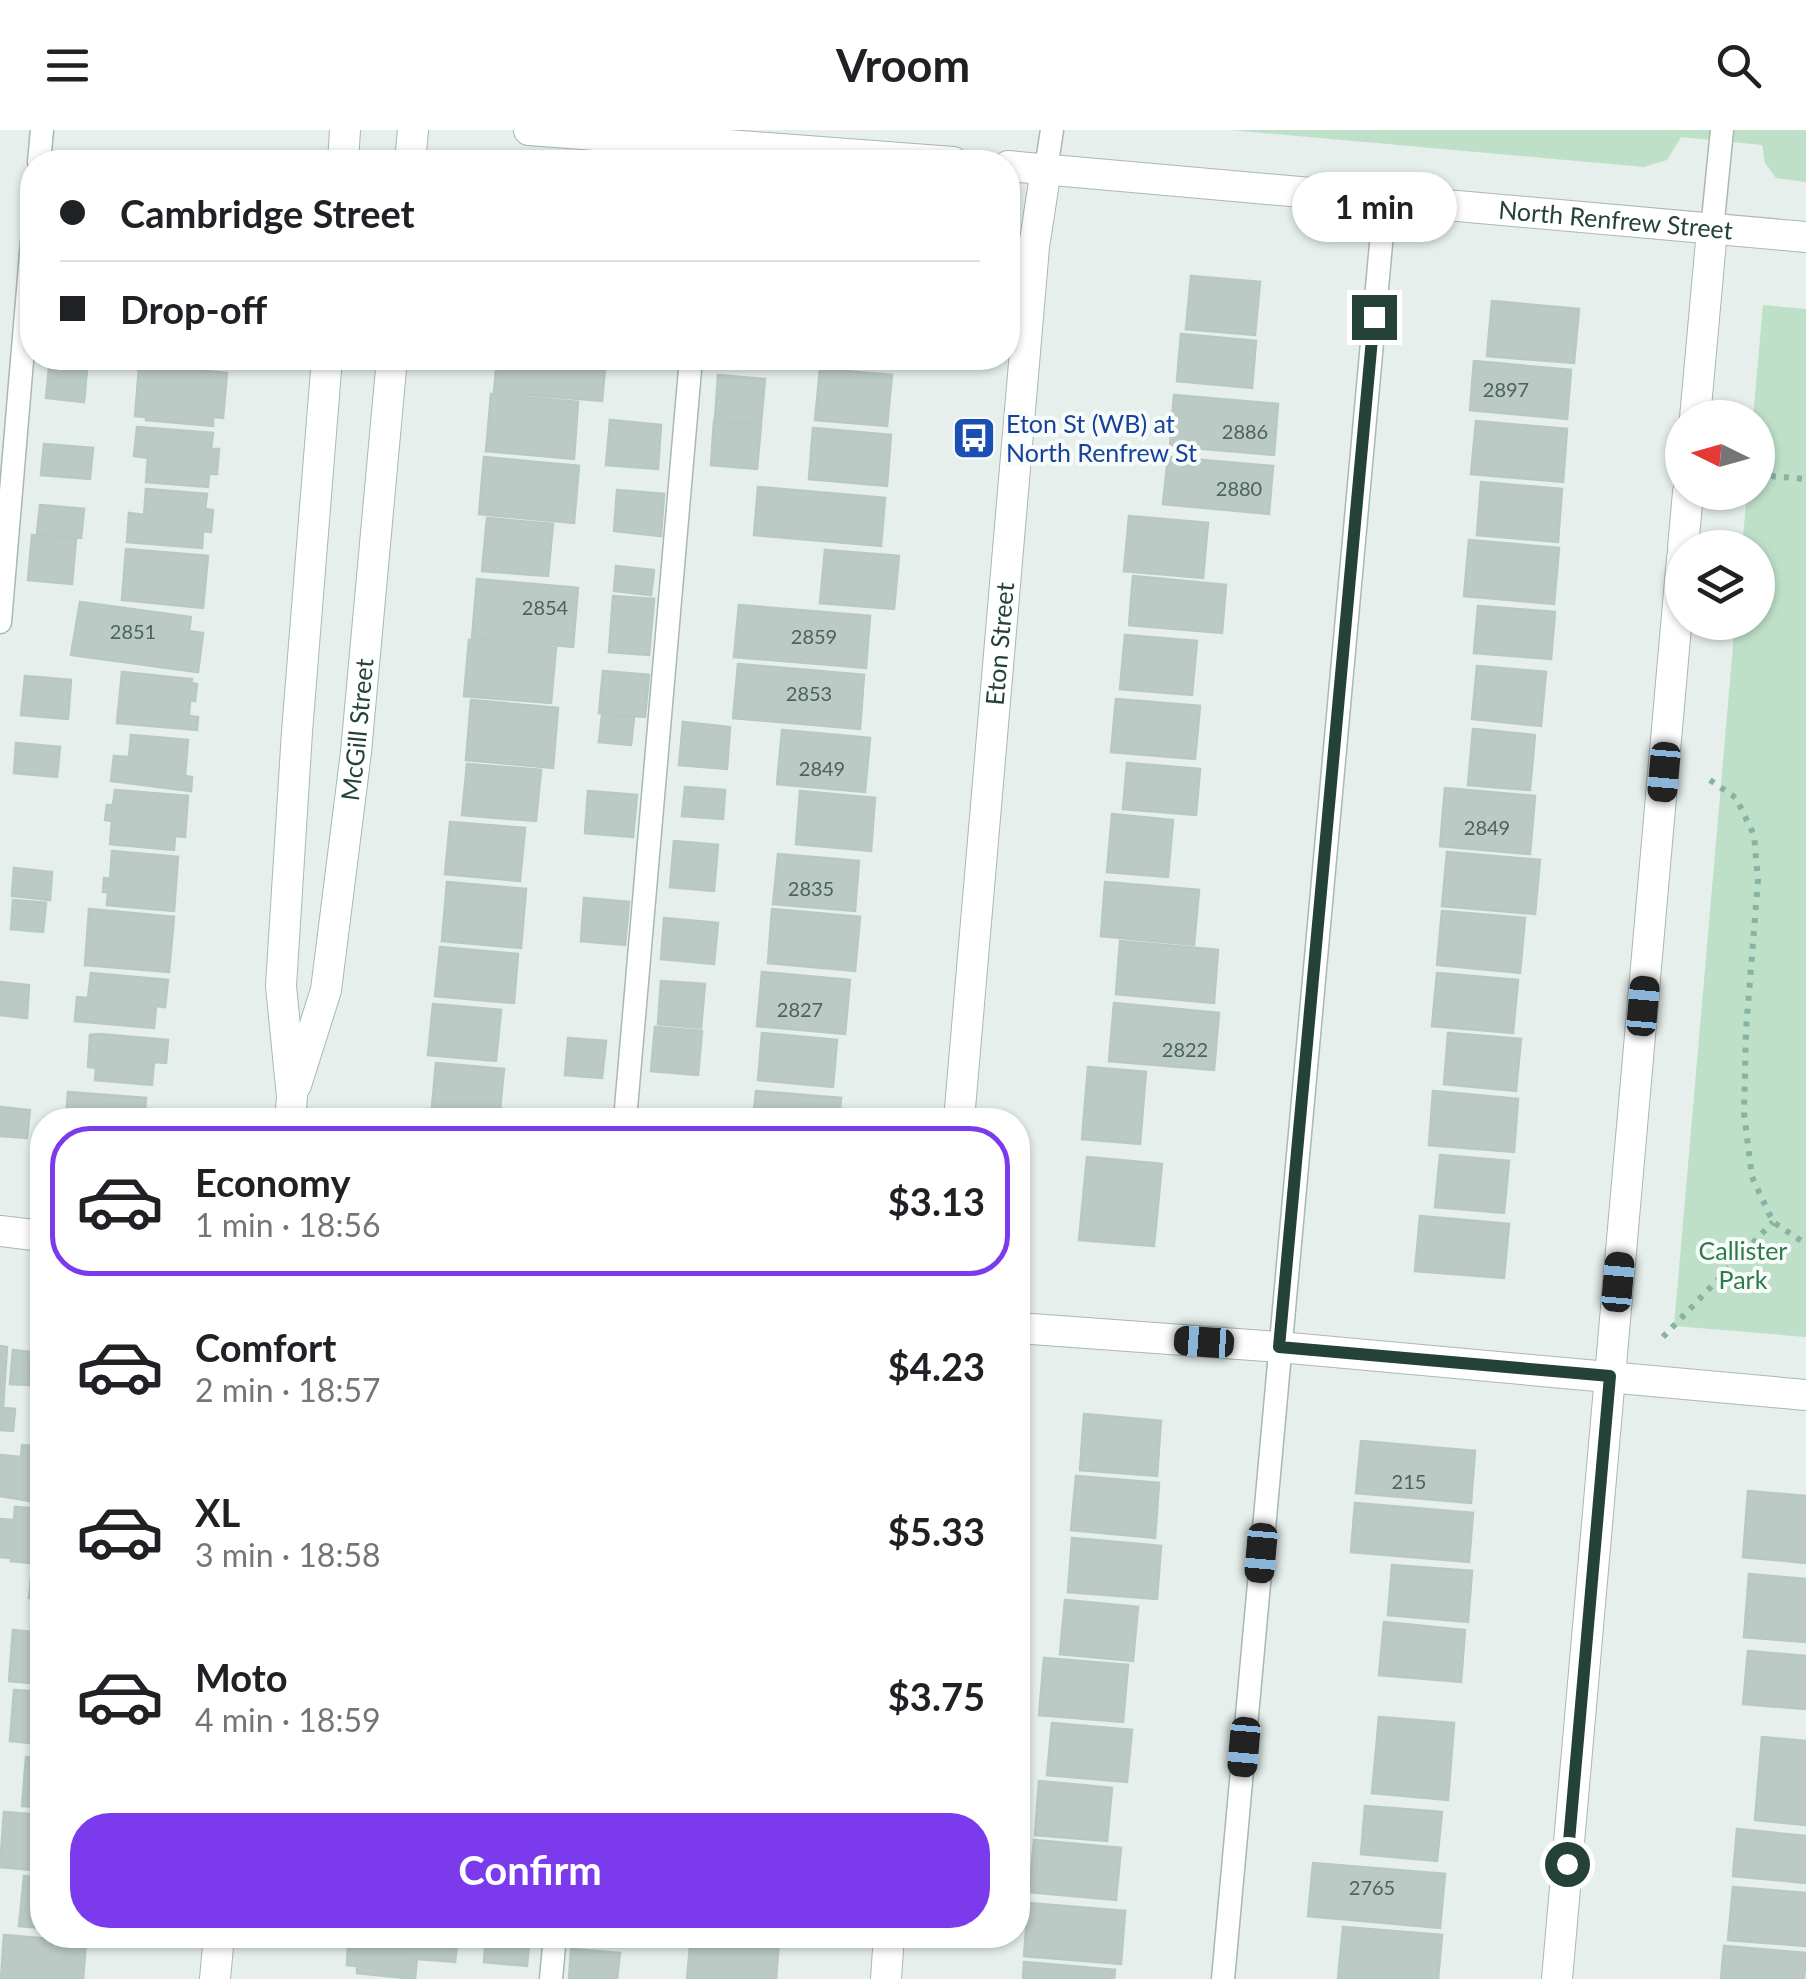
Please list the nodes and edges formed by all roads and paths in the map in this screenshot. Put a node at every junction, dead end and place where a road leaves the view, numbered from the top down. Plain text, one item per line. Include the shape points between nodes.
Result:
1 (529, 130) edge
2 (1052, 130) edge
3 (1722, 130) edge
4 (679, 150) edge
5 (1020, 167) edge
6 (1046, 169) junction
7 (1385, 200) junction
8 (1712, 230) junction
9 (1806, 237) edge
10 (21, 370) edge
11 (326, 370) edge
12 (391, 370) edge
13 (690, 370) edge
14 (1697, 400) edge
15 (1775, 476) edge
16 (1806, 479) edge
17 (0, 622) edge
18 (1675, 640) edge
19 (1710, 780) dead end
20 (291, 1108) edge
21 (291, 1108) edge
22 (626, 1108) edge
23 (960, 1108) edge
24 (1773, 1222) junction
25 (0, 1232) edge
26 (30, 1235) edge
27 (1806, 1244) edge
28 (1030, 1329) edge
29 (1663, 1336) dead end
30 (1279, 1347) junction
31 (1610, 1376) junction
32 (1806, 1394) edge
33 (217, 1948) edge
34 (554, 1948) edge
35 (888, 1948) edge
36 (215, 1979) edge
37 (551, 1979) edge
38 (886, 1979) edge
39 (1223, 1979) edge
40 (1557, 1979) edge

1 - 4 street
2 - 6 lane
3 - 8 lane
5 - 6 street, North Renfrew Street
6 - 7 street, North Renfrew Street
6 - 23 street, Eton Street
7 - 8 street, North Renfrew Street
7 - 30 lane
8 - 9 street, North Renfrew Street
8 - 14 street
10 - 17 lane
11 - 20 street, McGill Street via 281,986
12 - 21 street, McGill Street via 356,752 326,990
13 - 22 lane
15 - 16 path
18 - 31 street
19 - 24 path via 1736,798 1754,835 1758,880 1744,1113 1752,1177
24 - 27 path
24 - 29 path
25 - 26 street
28 - 30 street
30 - 31 street
30 - 39 lane
31 - 32 street
31 - 40 street
33 - 36 street
34 - 37 lane
35 - 38 street

